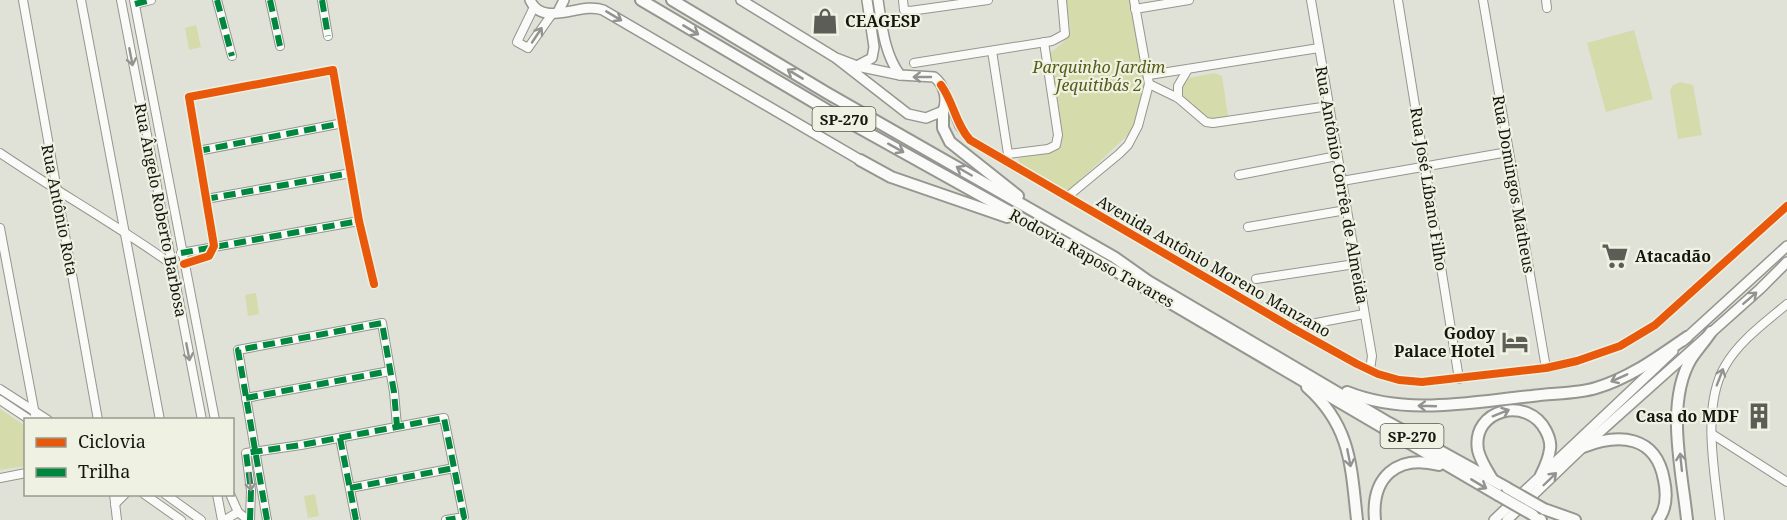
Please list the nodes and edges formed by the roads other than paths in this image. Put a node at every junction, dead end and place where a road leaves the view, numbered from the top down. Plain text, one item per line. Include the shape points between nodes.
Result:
1 (23, 0) edge
2 (81, 0) edge
3 (121, 0) edge
4 (151, 0) edge
5 (218, 0) edge
6 (270, 0) edge
7 (322, 0) edge
8 (564, 0) edge
9 (641, 0) edge
10 (672, 0) edge
11 (741, 0) edge
12 (867, 0) edge
13 (878, 0) edge
14 (903, 0) edge
15 (988, 0) edge
16 (1062, 0) edge
17 (1185, 0) edge
18 (1311, 0) edge
19 (1398, 0) edge
20 (1483, 0) edge
21 (135, 2) edge
22 (532, 3) edge
23 (1134, 4) edge
24 (555, 13) junction
25 (328, 36) dead end
26 (1044, 42) junction
27 (280, 46) dead end
28 (1319, 48) junction
29 (992, 51) junction
30 (232, 56) dead end
31 (836, 57) junction
32 (914, 63) dead end
33 (857, 66) junction
34 (1188, 69) junction
35 (900, 75) junction
36 (1149, 80) junction
37 (941, 85) junction
38 (1178, 98) junction
39 (1329, 106) junction
40 (943, 111) junction
41 (343, 123) junction
42 (198, 151) junction
43 (1508, 152) junction
44 (0, 153) edge
45 (1337, 156) junction
46 (1008, 158) junction
47 (860, 160) joint
48 (1425, 166) junction
49 (351, 173) junction
50 (1239, 175) dead end
51 (1342, 181) junction
52 (56, 190) junction
53 (1067, 197) junction
54 (206, 200) junction
55 (1787, 206) edge
56 (1346, 210) junction
57 (359, 221) junction
58 (1052, 221) junction
59 (1248, 227) dead end
60 (0, 228) edge
61 (125, 231) junction
62 (1049, 234) junction
63 (214, 246) junction
64 (1787, 246) edge
65 (182, 253) junction
66 (1787, 262) edge
67 (170, 263) junction
68 (184, 264) junction
69 (1355, 264) junction
70 (1257, 279) dead end
71 (374, 285) dead end
72 (1787, 304) edge
73 (1364, 314) junction
74 (1294, 329) junction
75 (1711, 332) junction
76 (1687, 337) junction
77 (1546, 368) junction
78 (1288, 370) junction
79 (1370, 370) junction
80 (390, 371) junction
81 (1459, 379) junction
82 (1320, 380) junction
83 (0, 389) edge
84 (246, 398) junction
85 (0, 400) edge
86 (34, 411) junction
87 (27, 418) edge
88 (36, 418) edge
89 (45, 418) edge
90 (98, 418) edge
91 (160, 418) edge
92 (202, 418) edge
93 (215, 418) edge
94 (397, 426) junction
95 (1712, 434) junction
96 (340, 438) junction
97 (1583, 447) junction
98 (256, 451) junction
99 (454, 468) junction
100 (1452, 468) junction
101 (24, 473) edge
102 (1541, 475) junction
103 (0, 478) edge
104 (1492, 480) junction
105 (1787, 483) edge
106 (350, 488) junction
107 (1502, 492) junction
108 (114, 496) edge
109 (124, 496) edge
110 (145, 496) edge
111 (217, 496) edge
112 (230, 496) edge
113 (175, 498) edge
114 (115, 504) junction
115 (238, 512) junction
116 (1539, 515) edge
117 (115, 520) edge
118 (181, 520) edge
119 (201, 520) edge
120 (224, 520) edge
121 (249, 520) edge
122 (267, 520) edge
123 (356, 520) edge
124 (446, 520) edge
125 (1358, 520) edge
126 (1375, 520) edge
127 (1494, 520) edge
128 (1508, 520) edge
129 (1562, 520) edge
130 (1575, 520) edge
131 (1658, 520) edge
132 (1687, 520) edge
133 (1720, 520) edge

1 - 52 street, Rua Antônio Rota
2 - 61 street
3 -> 67 street, Rua Ângelo Roberto Barbosa
4 - 21 street
5 - 30 street
6 - 27 street
7 - 25 street
8 - 24 main road
9 -> 62 highway, Rodovia Raposo Tavares / SP-270
58 -> 10 highway, Rodovia Raposo Tavares / SP-270
11 - 31 main road
12 - 33 main road via 874,53
13 - 35 main road via 885,42
14 - 15 street via 904,10 910,11
16 - 26 street via 1065,33
17 - 23 street
18 - 28 street, Rua Antônio Corrêa de Almeida
19 - 48 street, Rua José Líbano Filho
20 - 43 street, Rua Domingos Matheus
21 - 65 street
22 - 24 main road via 542,13
22 -> 24 street via 517,42 528,48
23 - 36 street
24 -> 47 main road via 593,7 603,10
26 - 29 street
26 - 46 street via 1058,135 1056,145
28 - 34 street
28 - 39 street, Rua Antônio Corrêa de Almeida
29 - 32 street
29 - 46 street
31 - 33 main road
31 - 40 main road via 908,114 926,118
33 - 35 main road
34 - 36 street
34 - 38 street via 1178,86
37 -> 35 main road via 929,76
36 - 38 street
36 - 53 street via 1138,126 1128,145
37 - 40 main road
37 - 46 street, Avenida Antônio Moreno Manzano via 970,140
38 - 39 street via 1206,122 1213,123
39 - 45 street, Rua Antônio Corrêa de Almeida
40 - 58 highway via 943,128 950,142
41 - 42 street
41 - 42 street via 333,70 189,98
41 - 49 street
42 - 54 street
43 - 48 street
43 - 77 street, Rua Domingos Matheus
44 - 52 street
45 - 50 street
45 - 51 street, Rua Antônio Corrêa de Almeida
46 - 53 street, Avenida Antônio Moreno Manzano
47 - 62 highway via 891,177 992,210
48 - 51 street
48 - 81 street, Rua José Líbano Filho
49 - 54 street
49 - 57 street
51 - 56 street, Rua Antônio Corrêa de Almeida
52 - 61 street
52 - 90 street, Rua Antônio Rota
53 - 74 street, Avenida Antônio Moreno Manzano
54 - 63 street
55 - 77 street, Avenida Antônio Moreno Manzano via 1654,325 1620,346
56 - 59 street
56 - 69 street, Rua Antônio Corrêa de Almeida
57 - 63 street
57 - 71 street
58 - 82 highway, Rodovia Raposo Tavares / SP-270
60 - 86 street
61 - 67 street
61 - 91 street
62 - 78 highway, Rodovia Raposo Tavares / SP-270
63 - 65 street
63 - 68 street via 209,256
64 - 76 main road
65 - 68 street
75 -> 66 main road
67 -> 92 street, Rua Ângelo Roberto Barbosa
68 - 93 street
69 - 70 street
69 - 73 street, Rua Antônio Corrêa de Almeida
95 -> 72 street via 1713,401 1725,366
73 - 74 street
73 - 79 street, Rua Antônio Corrêa de Almeida via 1372,356
74 - 79 street, Avenida Antônio Moreno Manzano
75 - 97 main road
132 -> 75 highway via 1677,427 1678,396 1692,359
76 -> 82 highway via 1649,364 1594,389 1436,406 1399,405
76 - 102 main road
77 - 81 street, Avenida Antônio Moreno Manzano
78 - 100 highway, Rodovia Raposo Tavares / SP-270
78 -> 125 highway via 1338,423 1349,454
79 - 81 street, Avenida Antônio Moreno Manzano via 1399,380
80 - 84 street
80 - 84 street via 382,323 324,333 238,350
80 - 94 street
82 - 104 highway, Rodovia Raposo Tavares / SP-270
83 - 86 street
84 - 98 street
85 - 87 street
86 - 88 street
86 - 89 street
94 - 96 street
94 - 99 street via 444,418
95 - 105 street
95 - 133 street
96 - 98 street
96 - 106 street
128 -> 97 main road
97 - 131 highway via 1618,438 1649,449 1660,465 1666,488 1666,502
98 -> 121 street via 246,453 251,490
98 - 122 street
99 - 106 street
99 - 124 street via 464,517
100 -> 107 highway, Rodovia Raposo Tavares / SP-270
100 - 126 highway via 1425,461 1400,465 1391,471 1377,492
101 - 103 street
104 -> 102 highway via 1479,454 1478,440 1489,419 1511,409 1539,420 1549,438 1551,447
102 - 127 main road
104 - 107 highway, Rodovia Raposo Tavares / SP-270
106 - 123 street
107 - 116 highway, Rodovia Raposo Tavares / SP-270, bridge
108 - 114 street
109 - 114 street
110 - 118 street
111 - 120 street
112 - 115 street
113 - 118 street
113 - 119 street
114 - 117 street
115 - 120 street
115 - 121 street
116 - 129 highway, Rodovia Raposo Tavares / SP-270
116 - 130 highway

